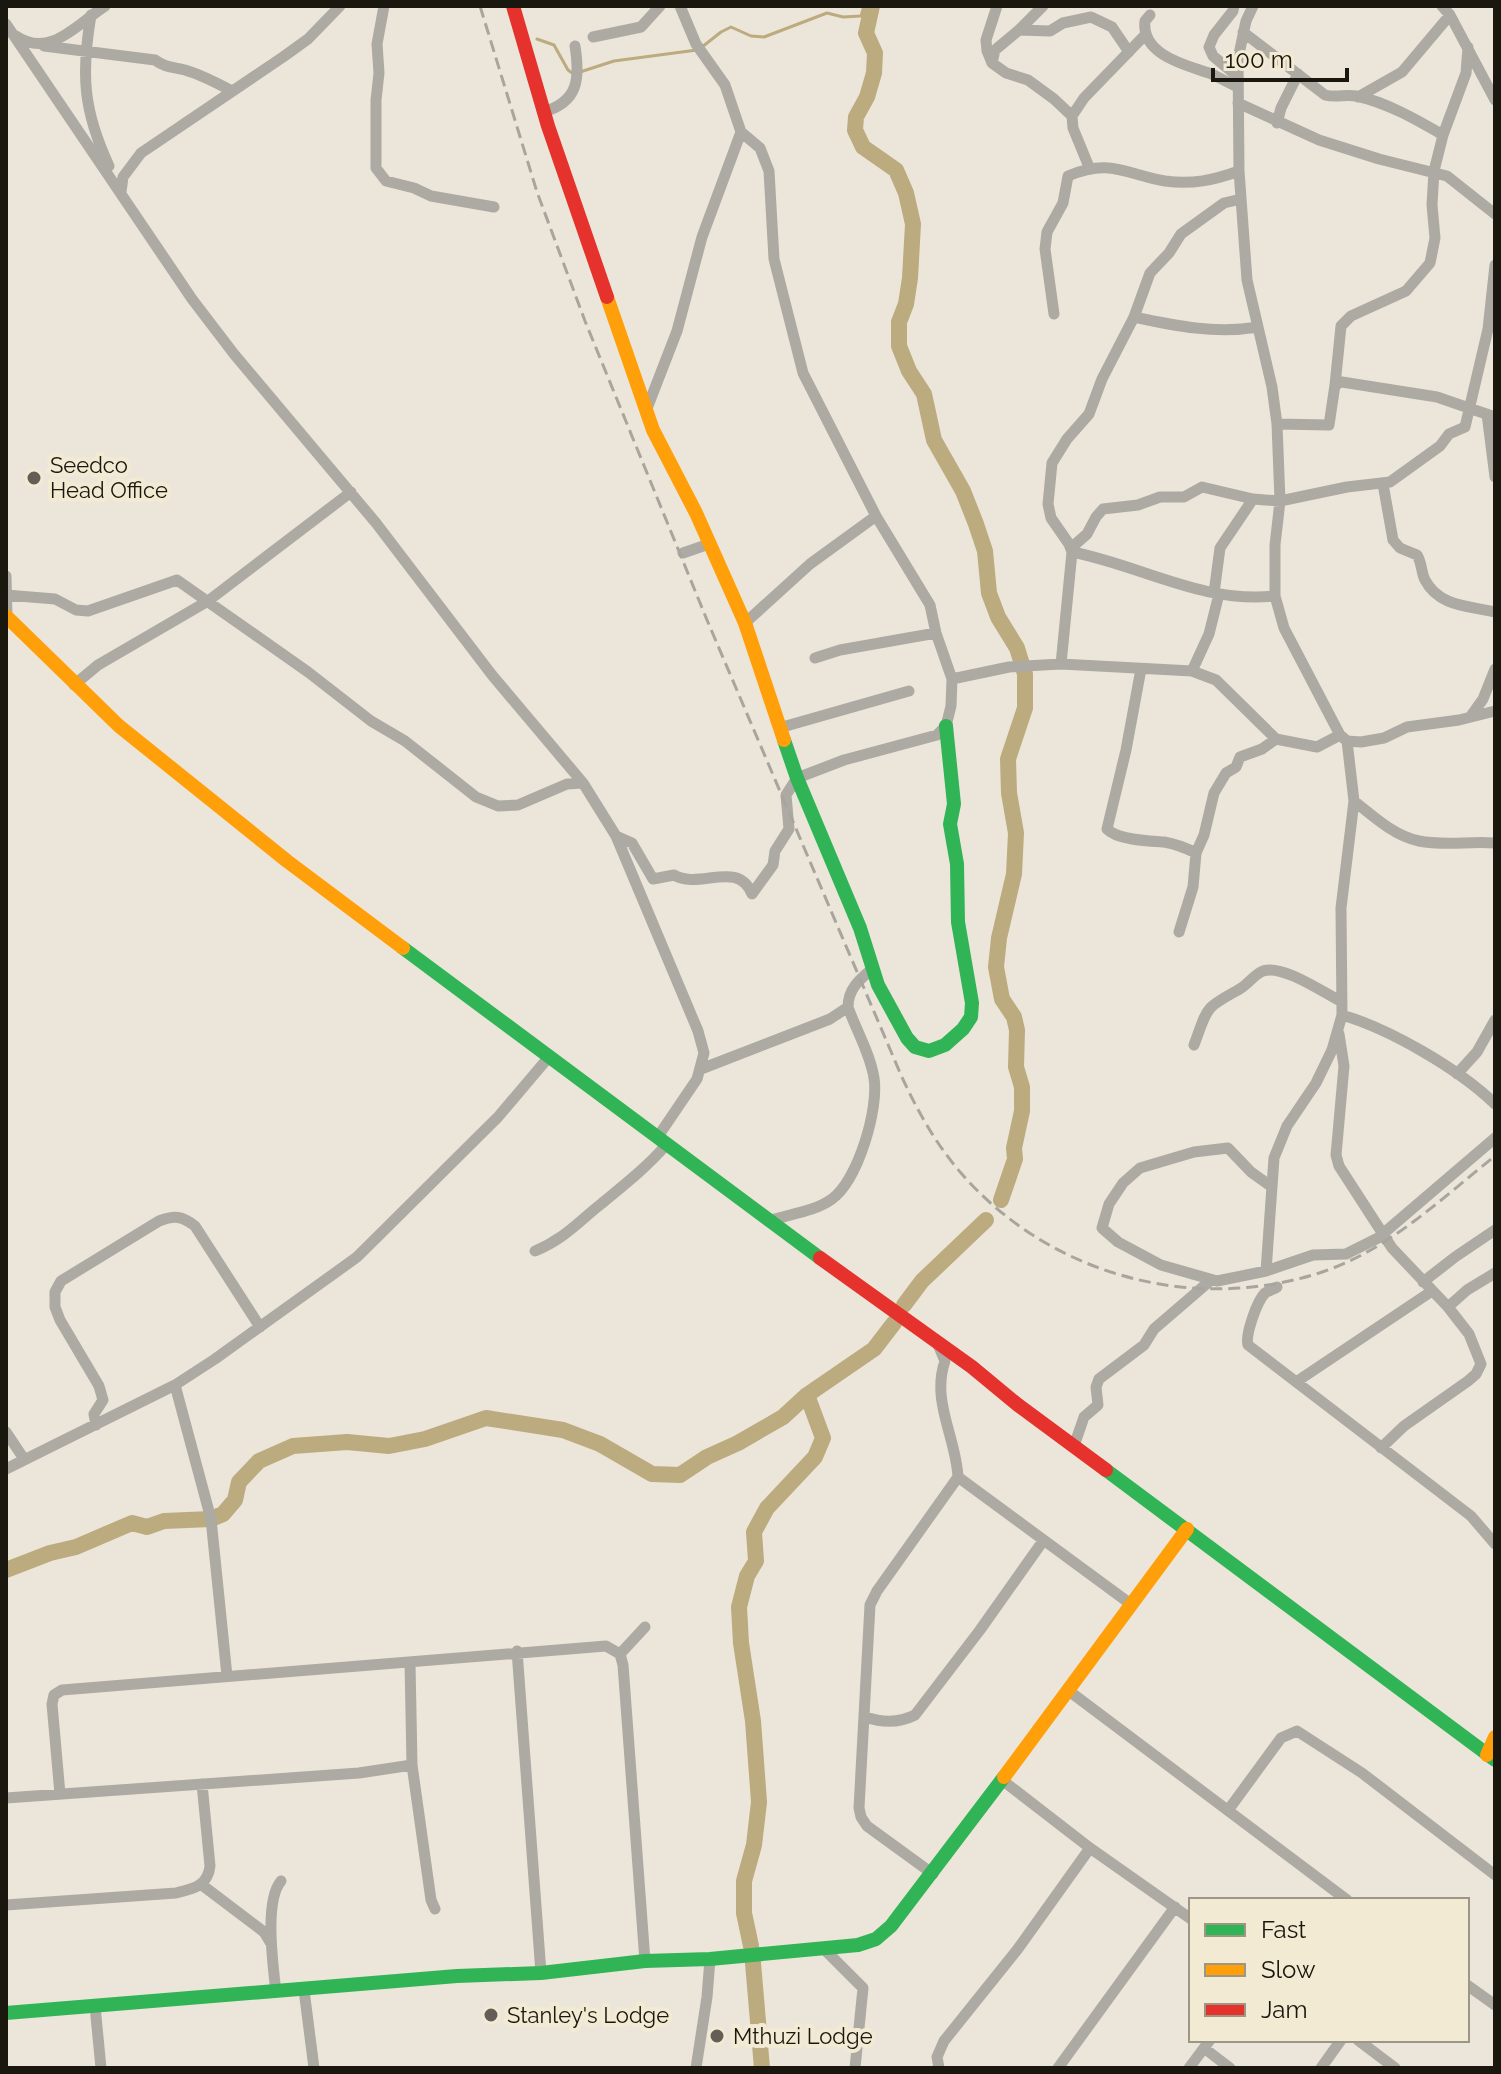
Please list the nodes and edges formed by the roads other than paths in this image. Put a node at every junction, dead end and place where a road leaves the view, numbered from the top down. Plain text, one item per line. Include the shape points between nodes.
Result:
1 (105, 6) edge
2 (340, 6) edge
3 (384, 6) edge
4 (513, 6) edge
5 (660, 6) edge
6 (680, 6) edge
7 (997, 6) edge
8 (1043, 6) edge
9 (1234, 6) edge
10 (1253, 6) edge
11 (1446, 11) edge
12 (91, 15) junction
13 (1150, 15) dead end
14 (8, 29) edge
15 (1019, 30) junction
16 (1243, 32) junction
17 (1146, 34) junction
18 (593, 37) dead end
19 (44, 46) junction
20 (575, 46) dead end
21 (1468, 47) junction
22 (85, 51) junction
23 (1129, 52) junction
24 (992, 63) junction
25 (1298, 74) junction
26 (1238, 82) junction
27 (232, 91) junction
28 (1358, 97) junction
29 (1495, 100) edge
30 (1238, 103) junction
31 (543, 112) junction
32 (1072, 116) junction
33 (1277, 123) junction
34 (741, 132) junction
35 (1443, 135) junction
36 (1089, 167) junction
37 (1239, 171) junction
38 (1434, 171) junction
39 (121, 192) junction
40 (1241, 199) junction
41 (494, 207) dead end
42 (1495, 214) edge
43 (1495, 265) edge
44 (1054, 314) dead end
45 (1134, 317) junction
46 (1258, 327) junction
47 (1335, 385) junction
48 (1469, 406) junction
49 (646, 411) junction
50 (1491, 415) edge
51 (1277, 424) junction
52 (1495, 477) edge
53 (1383, 484) junction
54 (351, 492) junction
55 (1253, 499) junction
56 (1280, 501) junction
57 (876, 516) junction
58 (709, 544) junction
59 (1071, 550) junction
60 (683, 553) dead end
61 (6, 576) edge
62 (1217, 593) junction
63 (6, 595) edge
64 (1275, 596) junction
65 (208, 601) junction
66 (1495, 612) edge
67 (6, 617) edge
68 (745, 623) junction
69 (936, 633) junction
70 (815, 658) dead end
71 (1061, 664) junction
72 (1141, 669) junction
73 (1495, 669) edge
74 (1192, 671) junction
75 (952, 679) junction
76 (74, 685) junction
77 (909, 691) dead end
78 (1495, 711) edge
79 (1471, 716) junction
80 (946, 726) junction
81 (779, 728) junction
82 (1344, 738) junction
83 (1276, 739) junction
84 (797, 778) junction
85 (583, 783) junction
86 (1354, 801) junction
87 (616, 836) junction
88 (1495, 843) edge
89 (1196, 853) junction
90 (1179, 932) dead end
91 (872, 969) junction
92 (1342, 1002) junction
93 (848, 1007) junction
94 (1342, 1015) junction
95 (1495, 1020) edge
96 (1338, 1034) junction
97 (1194, 1045) dead end
98 (548, 1058) junction
99 (701, 1069) junction
100 (1457, 1074) junction
101 (1495, 1104) edge
102 (1495, 1138) edge
103 (661, 1142) junction
104 (1272, 1187) junction
105 (768, 1221) junction
106 (1495, 1230) edge
107 (1383, 1233) junction
108 (535, 1251) dead end
109 (1266, 1271) junction
110 (1495, 1273) edge
111 (1211, 1280) junction
112 (1427, 1286) junction
113 (1277, 1287) dead end
114 (1448, 1307) junction
115 (260, 1327) junction
116 (936, 1341) junction
117 (1296, 1382) junction
118 (175, 1385) junction
119 (96, 1425) junction
120 (6, 1432) edge
121 (1074, 1446) junction
122 (1381, 1448) junction
123 (24, 1459) junction
124 (6, 1469) edge
125 (958, 1477) junction
126 (1187, 1529) junction
127 (1043, 1541) junction
128 (1495, 1544) edge
129 (1132, 1605) junction
130 (645, 1627) dead end
131 (517, 1651) junction
132 (620, 1654) junction
133 (410, 1662) junction
134 (227, 1676) junction
135 (1069, 1691) junction
136 (866, 1717) junction
137 (1495, 1737) edge
138 (1491, 1757) edge
139 (412, 1765) junction
140 (1002, 1780) junction
141 (202, 1784) junction
142 (60, 1794) junction
143 (6, 1798) edge
144 (1229, 1809) junction
145 (1090, 1848) junction
146 (933, 1874) junction
147 (1495, 1875) edge
148 (281, 1881) dead end
149 (202, 1885) junction
150 (1344, 1898) edge
151 (6, 1905) edge
152 (1175, 1907) junction
153 (435, 1909) dead end
154 (1189, 1918) edge
155 (270, 1943) junction
156 (824, 1949) junction
157 (710, 1959) junction
158 (645, 1961) junction
159 (541, 1973) junction
160 (1469, 1986) edge
161 (304, 1990) junction
162 (276, 1992) junction
163 (1495, 2005) edge
164 (95, 2006) junction
165 (6, 2013) edge
166 (1340, 2042) edge
167 (1361, 2042) edge
168 (1207, 2044) edge
169 (101, 2068) edge
170 (314, 2068) edge
171 (696, 2068) edge
172 (855, 2068) edge
173 (939, 2068) edge
174 (1058, 2068) edge
175 (1189, 2068) edge
176 (1230, 2068) edge
177 (1321, 2068) edge
178 (1395, 2068) edge

1 - 12 street
2 - 27 street via 308,39
3 - 41 street via 377,44 376,168 386,181 431,196
4 - 31 street
5 - 18 street via 641,27
6 - 34 street via 696,44 725,85
7 - 24 street via 986,40
8 - 15 street
9 - 26 street via 1209,47
10 - 16 street
11 - 21 street
11 - 28 street via 1402,72
12 - 19 street
12 - 22 street
13 - 17 street
14 - 19 street
14 - 39 street
15 - 23 street via 1050,31 1091,17 1112,27
15 - 24 street via 995,50
16 - 25 street
16 - 26 street
17 - 23 street
17 - 26 street via 1181,65
19 - 22 street
20 - 31 street via 576,86 563,104
21 - 29 street
21 - 35 street via 1466,73
22 - 27 street via 155,60
22 - 39 street via 86,93 94,126
23 - 32 street
24 - 32 street via 1028,80
25 - 28 street via 1325,95
25 - 33 street
26 - 30 street
27 - 39 street via 141,153 123,177
28 - 35 street
30 - 33 street
30 - 37 street
31 - 49 street
32 - 36 street
33 - 38 street via 1354,152
34 - 49 street
34 - 57 street via 760,148 769,171 774,259 803,373
35 - 38 street
36 - 37 street via 1184,183
36 - 44 street via 1066,179 1063,203 1047,232
37 - 40 street
38 - 42 street via 1461,184
38 - 47 street via 1430,263 1406,291 1351,316 1341,326
39 - 54 street via 234,354
40 - 45 street via 1224,203 1181,234 1150,273
40 - 46 street via 1247,280
43 - 48 street via 1488,329
45 - 46 street via 1214,331
45 - 59 street via 1089,414 1052,463 1051,518
46 - 51 street
47 - 48 street via 1403,391
47 - 51 street via 1329,425
48 - 50 street
48 - 53 street via 1464,429 1449,434 1403,475
49 - 58 street
50 - 52 street
51 - 56 street
53 - 56 street
53 - 66 street via 1393,540 1417,555 1428,585 1457,606
54 - 65 street
54 - 85 street
55 - 56 street
55 - 59 street via 1202,487 1184,497 1103,509
55 - 62 street via 1220,548
56 - 64 street
57 - 68 street via 810,564
57 - 69 street via 930,605
58 - 60 street
58 - 68 street
59 - 62 street
59 - 71 street
61 - 63 street
62 - 64 street
62 - 74 street via 1209,634
63 - 65 street via 55,599 88,611 177,580
63 - 67 street
64 - 82 street via 1284,628
65 - 76 street via 98,665
65 - 85 street via 476,797 498,806 518,805 567,784
67 - 76 street
68 - 81 street
69 - 70 street
69 - 75 street
71 - 72 street
71 - 75 street via 1009,667
72 - 74 street
72 - 89 street via 1107,829
73 - 79 street
74 - 83 street via 1216,680
75 - 80 street
76 - 98 street via 227,815
77 - 81 street
78 - 79 street
79 - 82 street via 1407,727 1361,742
80 - 84 street via 937,735
80 - 91 street via 958,922 971,1017 950,1041 921,1050 907,1038
81 - 84 street
82 - 83 street via 1317,747
82 - 86 street
83 - 89 street via 1240,757 1222,778
84 - 87 street via 786,795 789,829 752,894 737,876 653,879 632,843
84 - 91 street via 857,919
85 - 87 street
86 - 88 street via 1411,839
86 - 92 street via 1341,908
87 - 99 street via 698,1031 704,1053
89 - 90 street via 1193,887
91 - 93 street via 851,990
92 - 94 street
92 - 97 street via 1281,971 1263,971 1210,1006
93 - 99 street via 830,1019
93 - 105 street via 874,1080 865,1147 834,1198
94 - 96 street
94 - 100 street via 1386,1033
95 - 100 street
96 - 104 street via 1316,1083 1287,1126 1272,1164
96 - 107 street via 1344,1066 1336,1160
98 - 103 street
98 - 115 street via 498,1117 357,1257
99 - 103 street
100 - 101 street
102 - 107 street
103 - 105 street
103 - 108 street via 652,1162 583,1222
104 - 109 street
104 - 111 street via 1225,1148 1140,1168 1115,1194 1102,1228 1161,1265
105 - 116 street
106 - 112 street via 1455,1257
107 - 109 street via 1353,1252 1313,1255
107 - 112 street
109 - 111 street
110 - 114 street
111 - 121 street via 1154,1329 1144,1345 1099,1379 1098,1405 1084,1417
112 - 114 street
112 - 117 street
113 - 117 street via 1263,1296 1246,1341
114 - 122 street via 1486,1359 1468,1381
115 - 118 street
115 - 119 street via 195,1226 172,1216 159,1221 61,1281 55,1292 60,1320 103,1400 94,1414
116 - 121 street
116 - 125 street via 945,1361 941,1403
117 - 122 street
118 - 119 street
118 - 134 street via 211,1519
119 - 123 street
120 - 123 street
121 - 126 street
122 - 128 street via 1471,1516
123 - 124 street
125 - 127 street
125 - 136 street via 870,1605
126 - 129 street
126 - 138 street
127 - 129 street
127 - 136 street via 915,1715 883,1723
129 - 135 street
130 - 132 street
131 - 132 street via 606,1646
131 - 133 street
131 - 159 street
132 - 158 street
133 - 134 street
133 - 139 street
134 - 142 street via 57,1692 52,1704
135 - 140 street
135 - 144 street
136 - 146 street via 861,1817
137 - 138 street
139 - 141 street
139 - 153 street
140 - 145 street
140 - 146 street
141 - 142 street
141 - 149 street via 210,1866
142 - 143 street
144 - 147 street via 1281,1738 1297,1731 1362,1773
144 - 150 street
145 - 152 street
145 - 173 street via 944,2041
146 - 156 street via 876,1939
148 - 155 street via 272,1896
149 - 151 street via 176,1893
149 - 155 street via 264,1932
152 - 154 street
152 - 174 street
155 - 162 street
156 - 157 street
156 - 172 street via 863,1988
157 - 158 street
157 - 171 street
158 - 159 street
159 - 161 street
160 - 163 street
161 - 162 street
161 - 170 street
162 - 164 street
164 - 165 street
164 - 169 street
166 - 177 street
167 - 178 street
168 - 175 street
168 - 176 street

